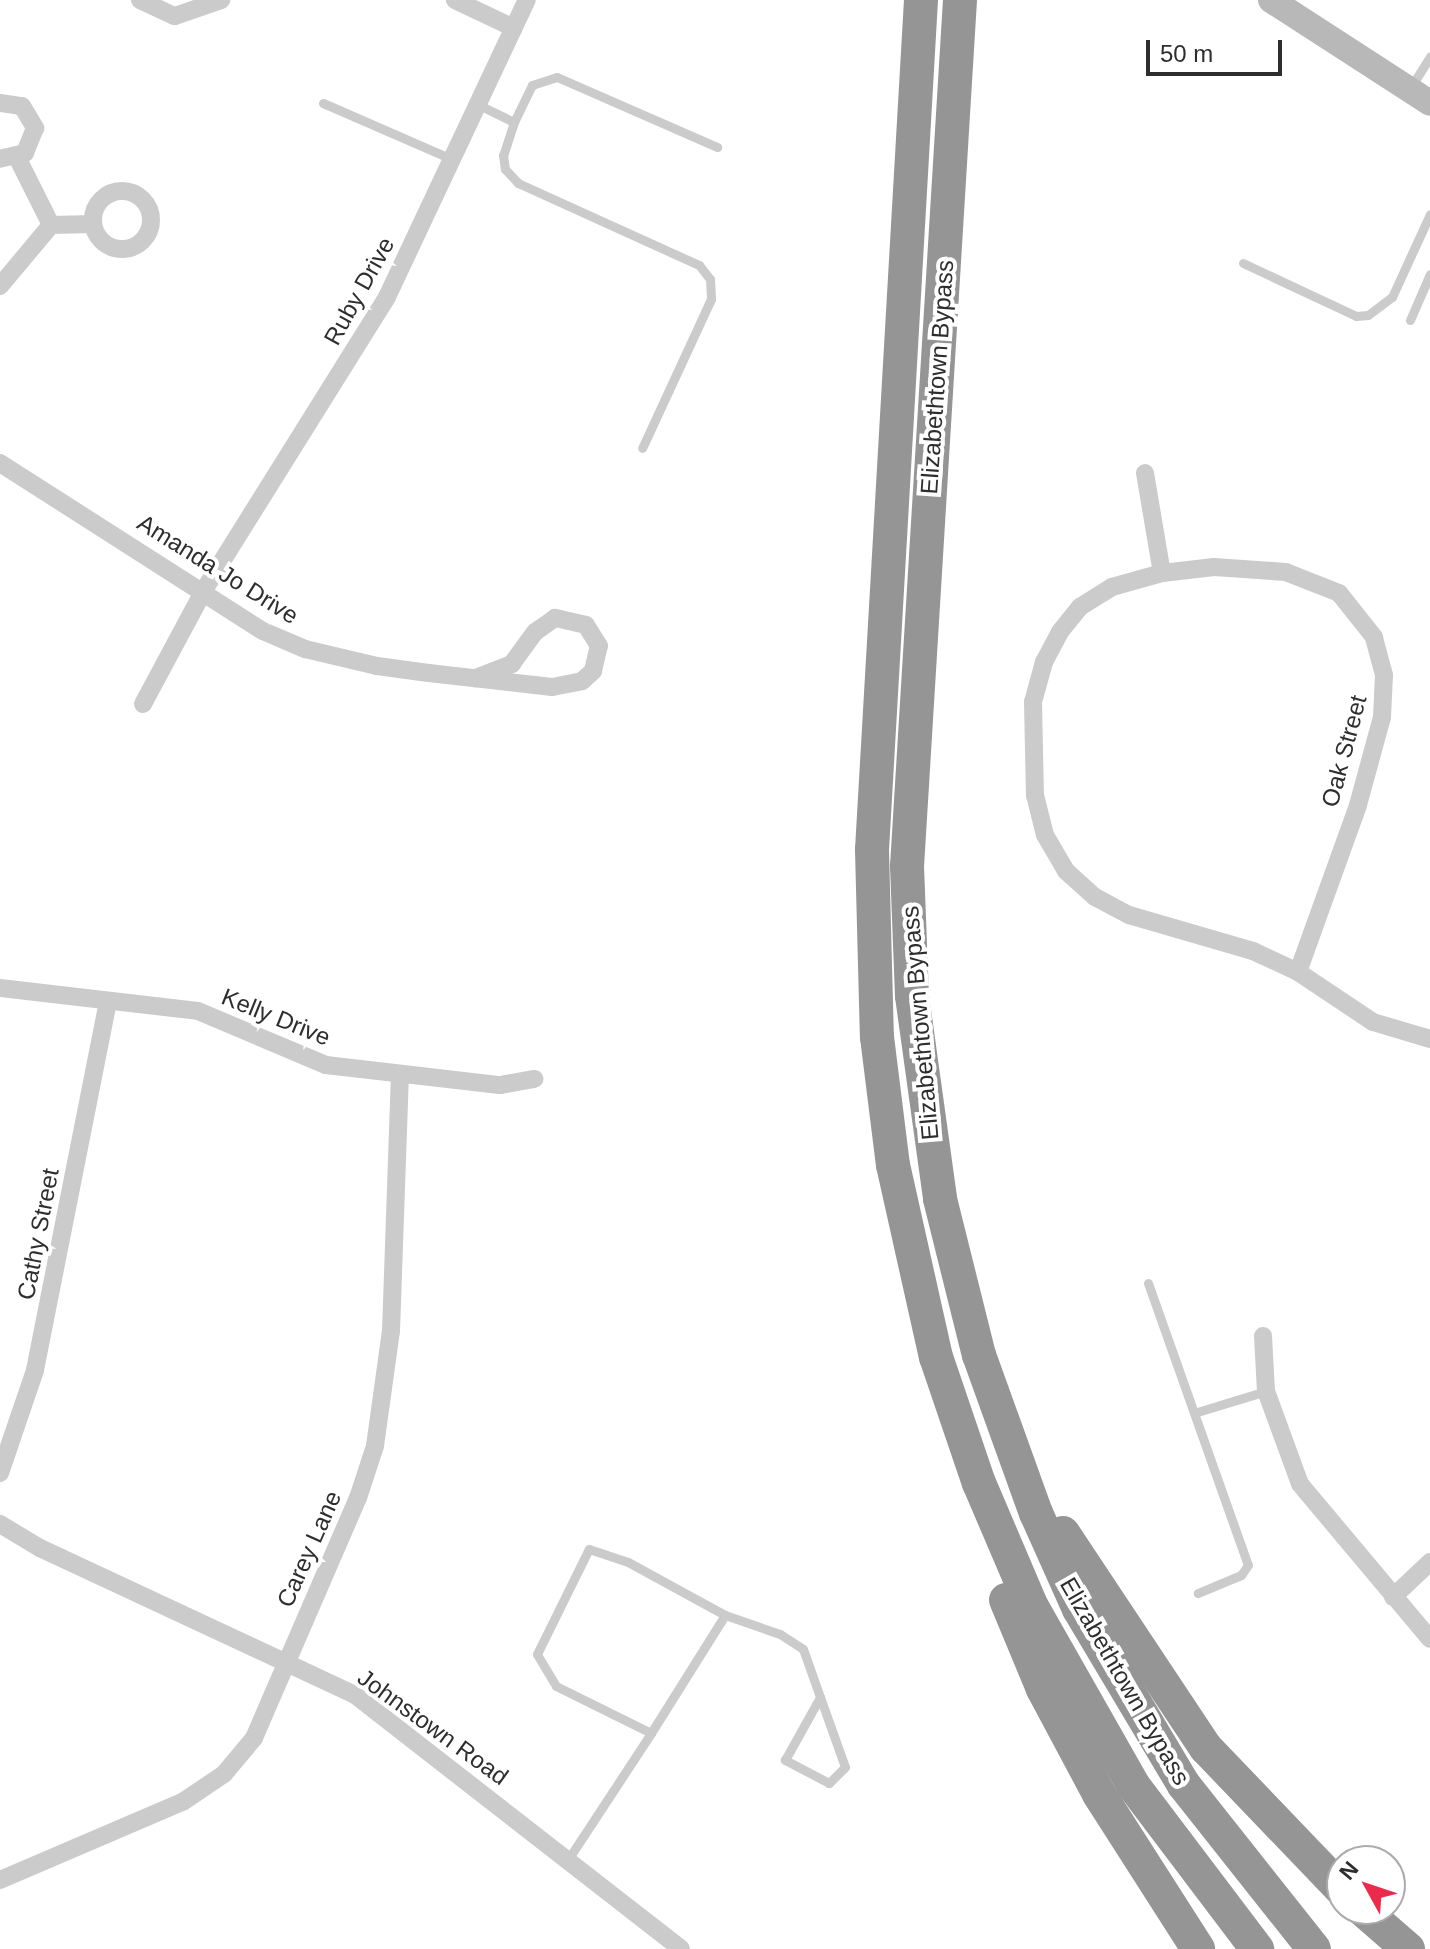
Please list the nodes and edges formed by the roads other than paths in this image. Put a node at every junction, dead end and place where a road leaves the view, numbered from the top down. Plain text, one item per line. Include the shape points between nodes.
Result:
1 (140, 0) edge
2 (221, 0) edge
3 (455, 0) edge
4 (527, 0) edge
5 (921, 0) edge
6 (960, 0) edge
7 (1288, 5) edge
8 (514, 28) junction
9 (1430, 56) edge
10 (1420, 97) edge
11 (0, 103) edge
12 (323, 103) dead end
13 (479, 105) junction
14 (514, 122) junction
15 (717, 147) dead end
16 (9, 158) edge
17 (454, 160) junction
18 (1430, 214) edge
19 (93, 224) dead end
20 (51, 225) junction
21 (1243, 263) dead end
22 (1430, 274) edge
23 (0, 286) edge
24 (1410, 320) dead end
25 (642, 448) dead end
26 (0, 463) edge
27 (1145, 473) dead end
28 (1162, 573) junction
29 (204, 590) junction
30 (475, 678) junction
31 (143, 704) dead end
32 (1298, 972) junction
33 (0, 988) edge
34 (108, 1001) junction
35 (1430, 1039) edge
36 (400, 1077) junction
37 (534, 1079) dead end
38 (1148, 1283) dead end
39 (1263, 1336) dead end
40 (1266, 1391) junction
41 (1194, 1413) junction
42 (956, 1420) junction
43 (1014, 1455) junction
44 (0, 1473) edge
45 (0, 1524) edge
46 (1430, 1562) edge
47 (1198, 1593) dead end
48 (1393, 1597) junction
49 (725, 1615) junction
50 (1430, 1639) edge
51 (286, 1662) junction
52 (820, 1697) junction
53 (651, 1733) junction
54 (569, 1858) junction
55 (1326, 1873) edge
56 (0, 1880) edge
57 (1380, 1925) edge
58 (681, 1949) edge
59 (1198, 1949) edge
60 (1257, 1949) edge
61 (1314, 1949) edge
62 (1408, 1949) edge

1 - 2 street via 175,16
3 - 8 street
4 - 8 street, Ruby Drive
5 - 42 highway, Elizabethtown Bypass via 871,912 877,1037 893,1165 919,1293
6 - 43 highway, Elizabethtown Bypass via 907,866 912,996 937,1184 964,1306
7 - 10 street
8 - 13 street, Ruby Drive
9 - 10 lane
11 - 16 street via 22,106 33,119 35,137
12 - 17 lane
13 - 14 lane
13 - 17 street, Ruby Drive
14 - 15 lane via 532,85 557,77
14 - 25 lane via 503,155 505,169 518,183 699,265 710,279 711,299
16 - 20 street
17 - 29 street, Ruby Drive via 387,297
18 - 21 lane via 1392,297 1368,315 1356,316
19 - 20 street
20 - 23 street
22 - 24 lane
26 - 29 street, Amanda Jo Drive
27 - 28 street
28 - 32 street, Oak Street via 1250,567 1305,576 1352,605 1380,656 1385,696 1379,728
28 - 32 street, Oak Street via 1095,596 1051,646 1033,702 1032,726 1035,795 1045,835 1066,871 1112,907 1253,951
29 - 30 street, Amanda Jo Drive via 263,631 305,649 377,666
29 - 31 street, Ruby Drive
30 - 30 street, Amanda Jo Drive via 568,686 593,671 599,646 586,625 555,618 535,632 512,664
32 - 35 street, Oak Street via 1373,1022
33 - 34 street, Kelly Drive
34 - 36 street, Kelly Drive via 220,1017 326,1065
34 - 44 street, Cathy Street via 35,1370
36 - 37 street, Kelly Drive via 500,1085
36 - 51 street, Carey Lane via 391,1331 375,1446 358,1498
38 - 41 lane
39 - 40 street
40 - 41 lane
40 - 48 street via 1300,1484
41 - 47 lane via 1248,1565 1241,1575
42 - 59 highway via 980,1540 1043,1689 1114,1820
42 - 60 highway, Elizabethtown Bypass via 1004,1546 1063,1668 1164,1830
43 - 55 highway via 1206,1748
43 - 61 highway, Elizabethtown Bypass via 1079,1609 1147,1729 1222,1839
45 - 51 street, Johnstown Road via 40,1548
46 - 48 street
48 - 50 street
49 - 52 lane via 780,1634 803,1649
49 - 53 lane
49 - 53 lane via 628,1562 589,1549 537,1654 556,1686
51 - 54 street, Johnstown Road via 377,1710
51 - 56 street, Carey Lane via 254,1738 224,1774 184,1801
52 - 52 lane via 845,1767 829,1783 785,1760
53 - 54 lane
54 - 58 street, Johnstown Road
57 - 62 highway

